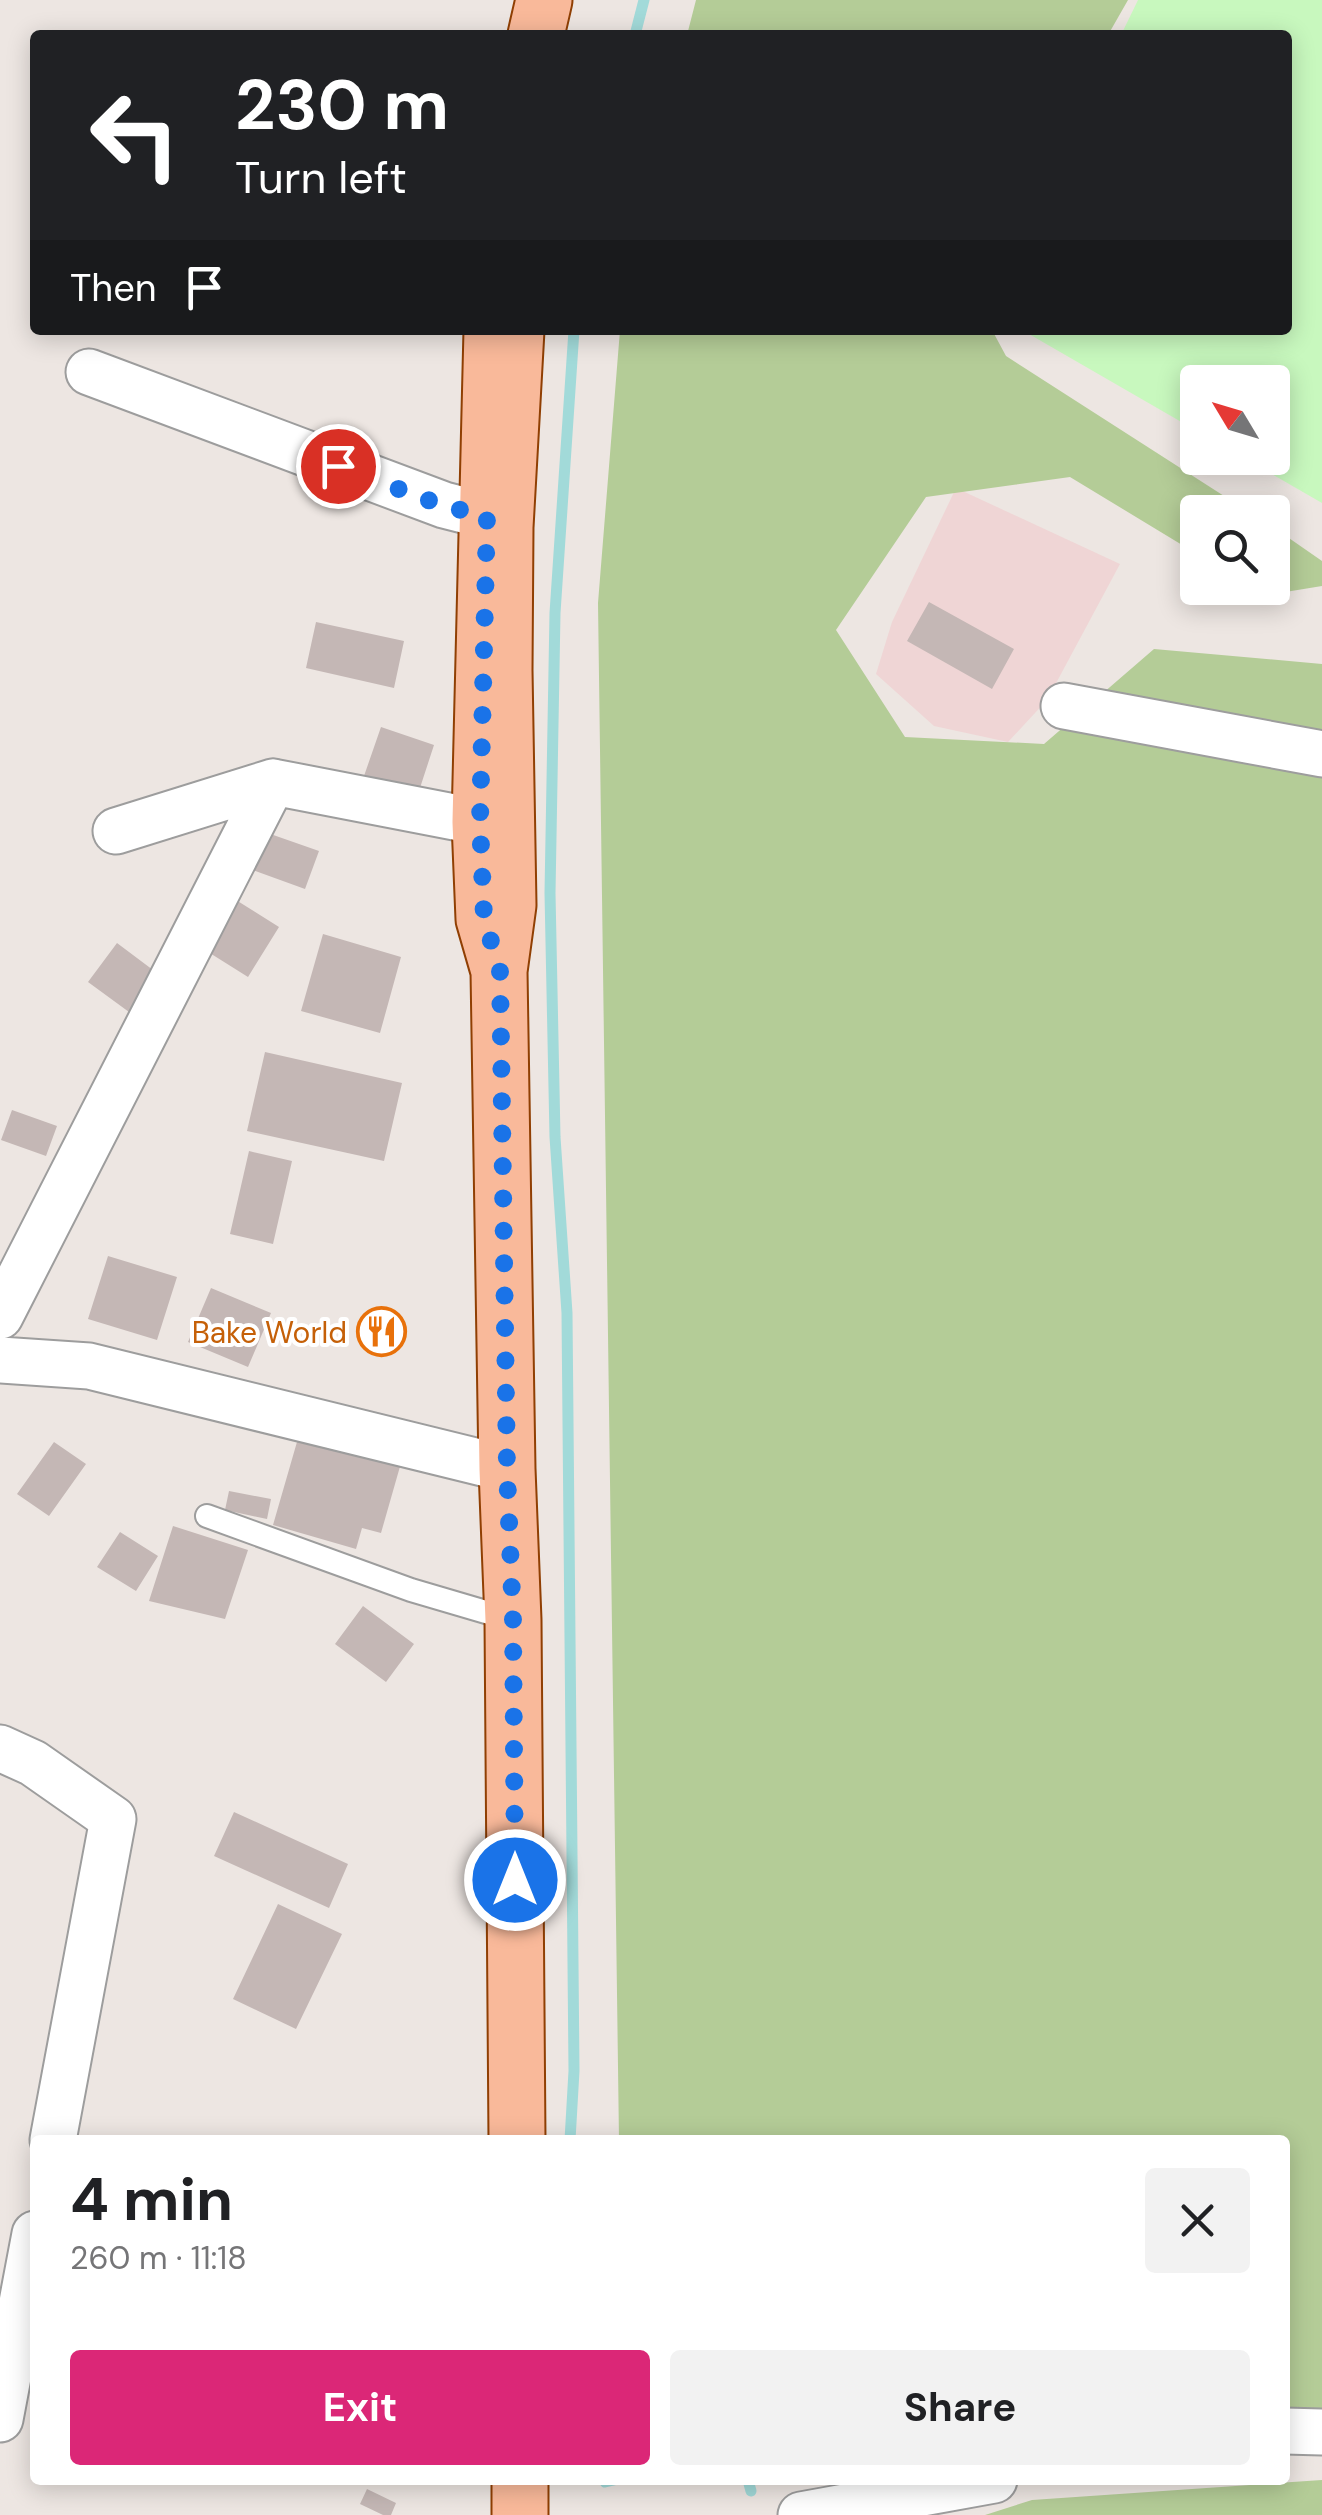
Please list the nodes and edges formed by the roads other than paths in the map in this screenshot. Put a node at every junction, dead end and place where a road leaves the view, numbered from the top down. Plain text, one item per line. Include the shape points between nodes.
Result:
1 (544, 0) edge
2 (565, 0) edge
3 (537, 30) edge
4 (558, 30) edge
5 (492, 335) edge
6 (516, 335) edge
7 (89, 372) dead end
8 (487, 516) junction
9 (1064, 706) dead end
10 (1322, 754) edge
11 (273, 782) junction
12 (480, 822) junction
13 (116, 830) dead end
14 (500, 971) junction
15 (0, 1316) edge
16 (0, 1360) edge
17 (507, 1470) junction
18 (207, 1516) dead end
19 (513, 1620) junction
20 (0, 1748) edge
21 (54, 2135) edge
22 (517, 2135) edge
23 (30, 2260) edge
24 (0, 2419) edge
25 (1290, 2432) edge
26 (1322, 2432) edge
27 (520, 2485) edge
28 (966, 2485) edge
29 (520, 2515) edge
30 (801, 2515) edge

1 - 3 main road
2 - 4 main road
5 - 8 main road
6 - 14 main road via 506,527 508,904
7 - 8 street via 444,506
8 - 12 main road
9 - 10 street
11 - 12 street
11 - 13 street
11 - 15 street
12 - 14 main road via 484,918
14 - 17 main road
16 - 17 street via 90,1366
17 - 19 main road
18 - 19 lane
19 - 22 main road
20 - 21 street via 113,1818
23 - 24 street
25 - 26 street
27 - 29 main road
28 - 30 street

